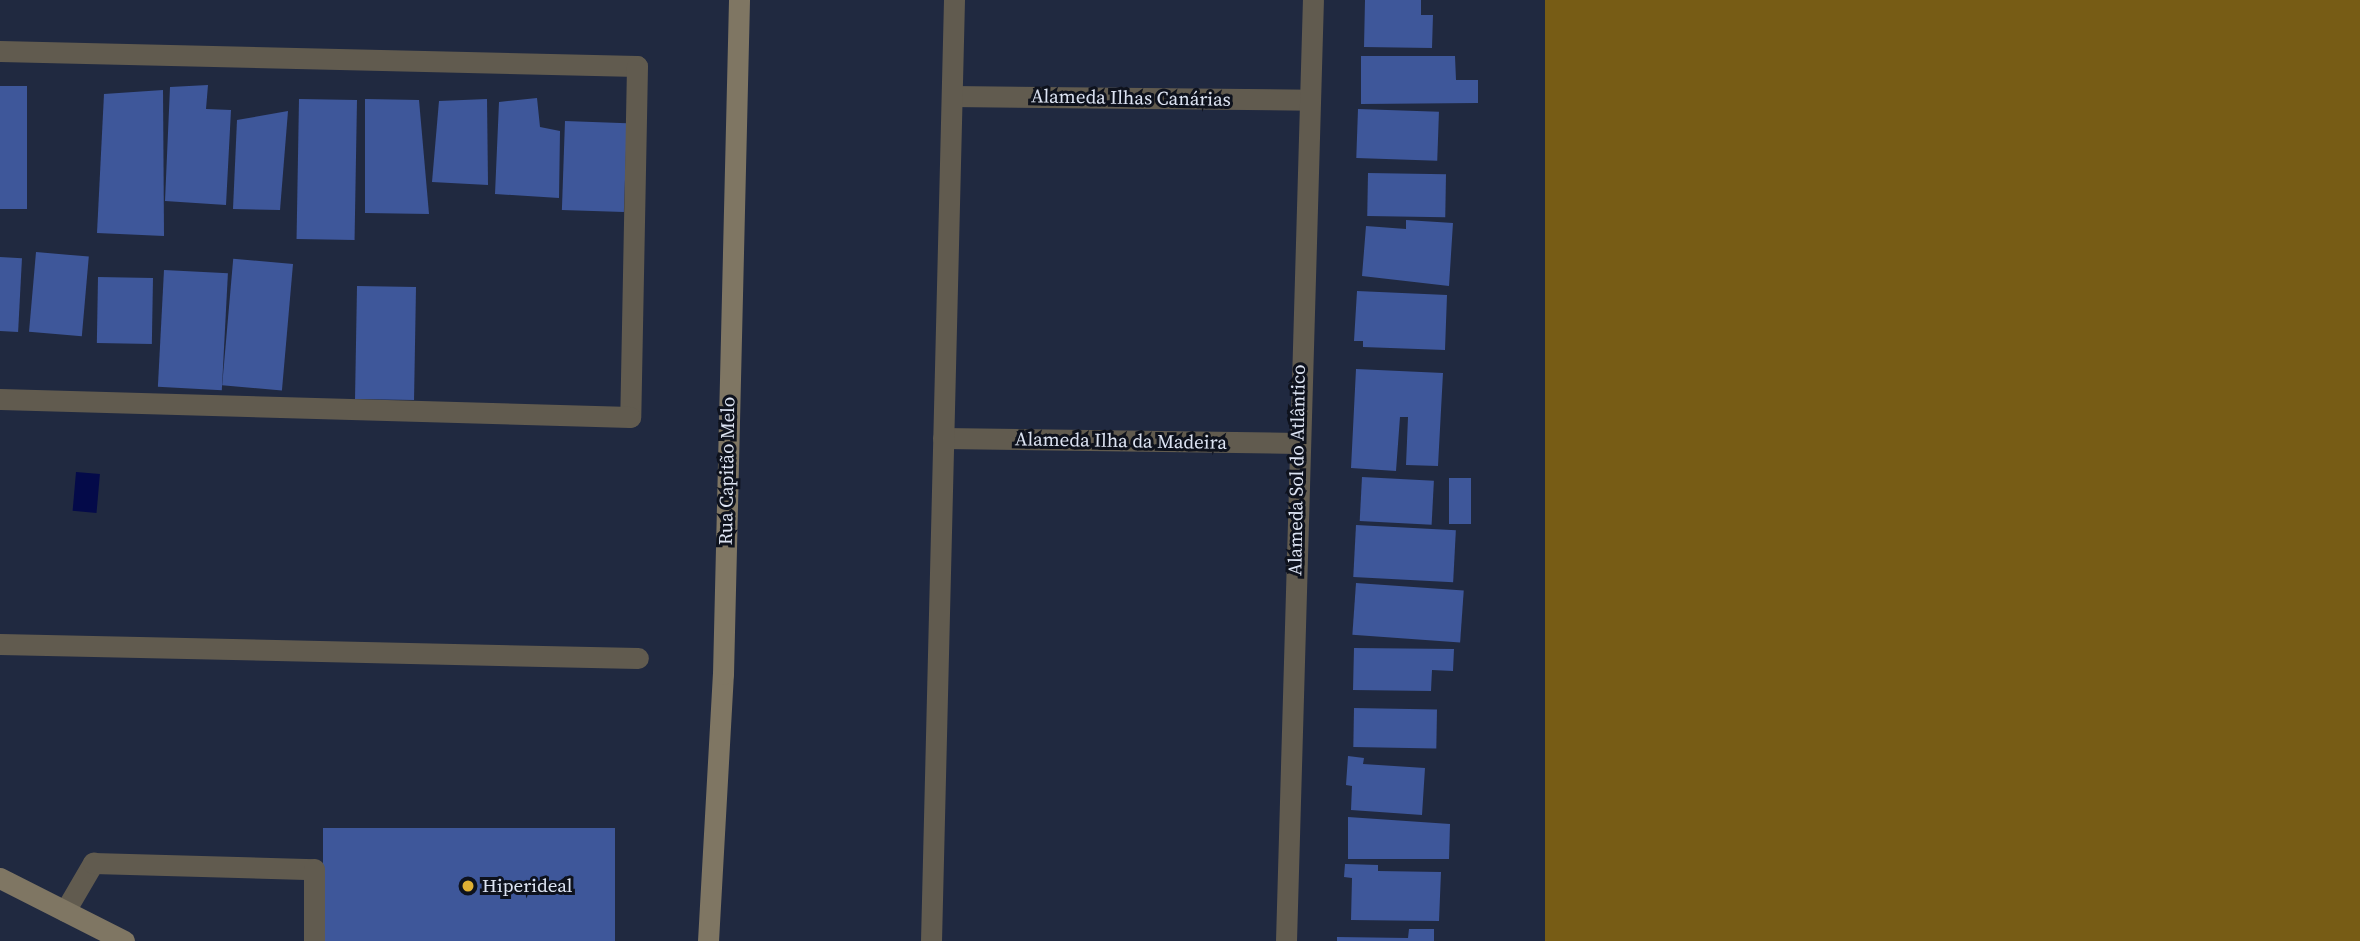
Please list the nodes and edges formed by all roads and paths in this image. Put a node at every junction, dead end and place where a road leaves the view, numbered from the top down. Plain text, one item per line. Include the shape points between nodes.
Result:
1 (739, 0) edge
2 (954, 0) edge
3 (1313, 0) edge
4 (0, 51) edge
5 (953, 96) junction
6 (1310, 100) junction
7 (0, 399) edge
8 (943, 438) junction
9 (1298, 443) junction
10 (0, 644) edge
11 (638, 658) dead end
12 (0, 878) edge
13 (65, 911) junction
14 (124, 941) edge
15 (314, 941) edge
16 (708, 941) edge
17 (931, 941) edge
18 (1286, 941) edge

1 - 16 main road, Rua Capitão Melo via 723,674
2 - 5 street
3 - 6 street, Alameda Sol do Atlântico
4 - 7 street via 637,66 630,416
5 - 6 street, Alameda Ilhas Canárias
5 - 8 street
6 - 9 street, Alameda Sol do Atlântico
8 - 9 street, Alameda Ilha da Madeira
8 - 17 street
9 - 18 street, Alameda Sol do Atlântico
10 - 11 street
12 - 13 main road
13 - 14 main road
13 - 15 street via 93,863 314,869

